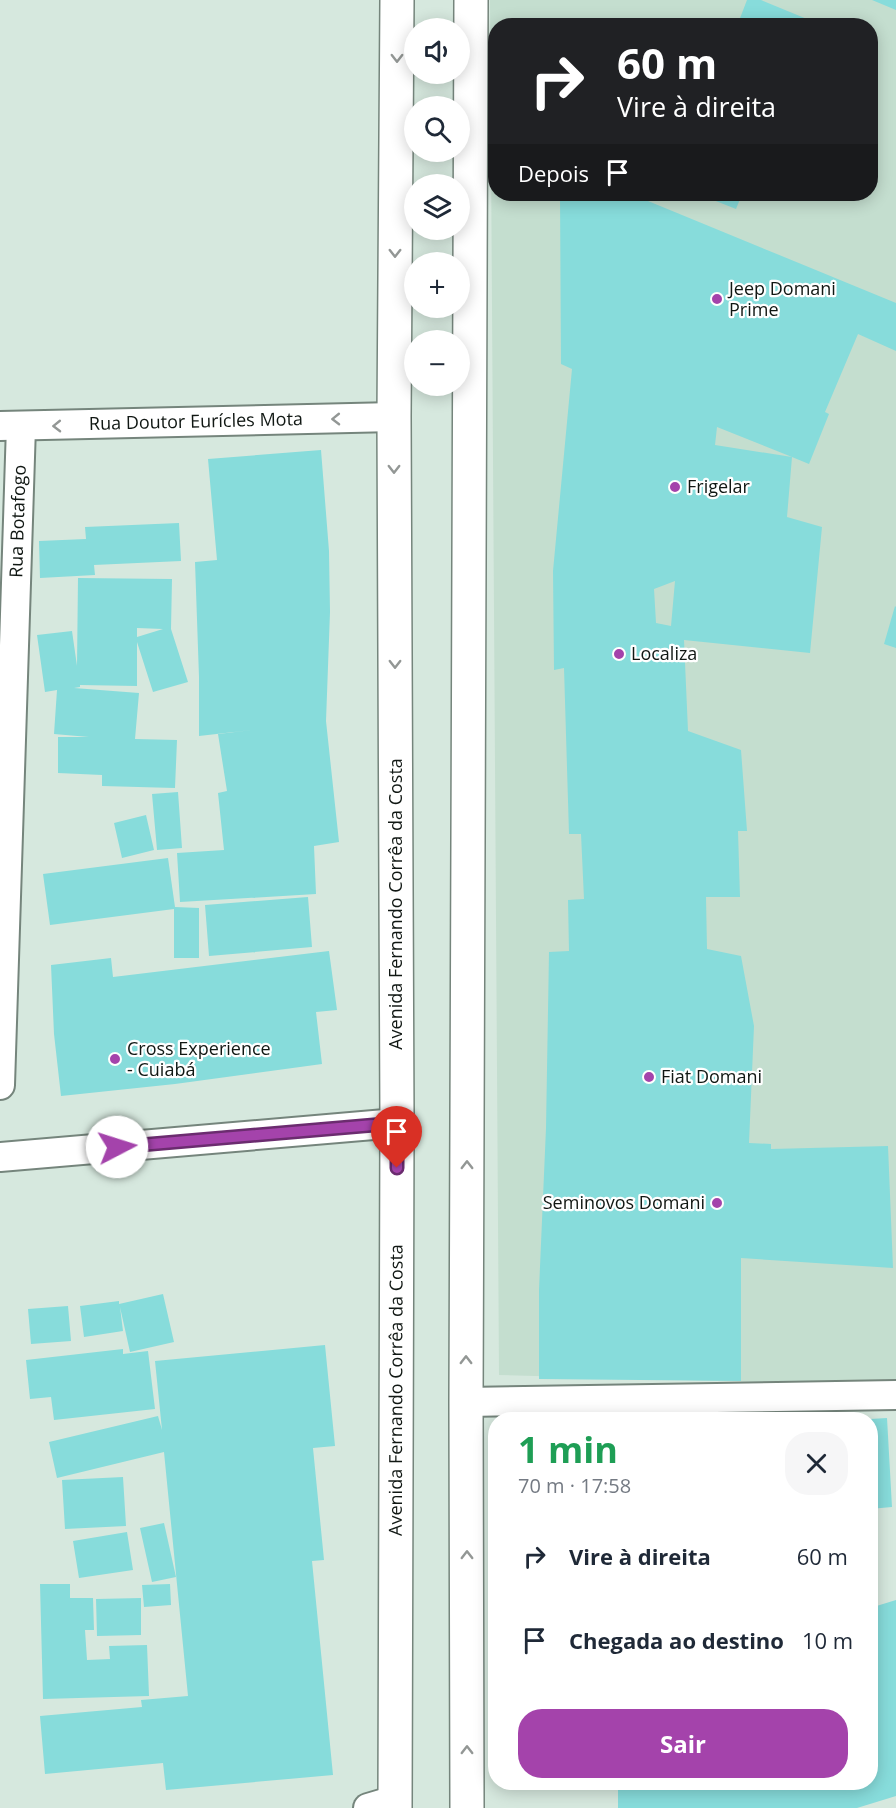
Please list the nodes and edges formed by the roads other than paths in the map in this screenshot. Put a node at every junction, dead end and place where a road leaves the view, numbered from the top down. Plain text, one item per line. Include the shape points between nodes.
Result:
1 (398, 0) edge
2 (471, 0) edge
3 (394, 417) junction
4 (10, 426) edge
5 (0, 1085) edge
6 (397, 1123) junction
7 (0, 1157) edge
8 (896, 1395) edge
9 (466, 1402) junction
10 (386, 1805) edge
11 (467, 1808) edge

1 -> 3 main road, Avenida Fernando Corrêa da Costa
9 -> 2 main road
3 -> 4 street, Rua Doutor Eurícles Mota
3 -> 6 main road, Avenida Fernando Corrêa da Costa
4 - 5 street, Rua Botafogo
6 - 7 street
6 - 10 main road, Avenida Fernando Corrêa da Costa
8 - 9 street
11 -> 9 main road

